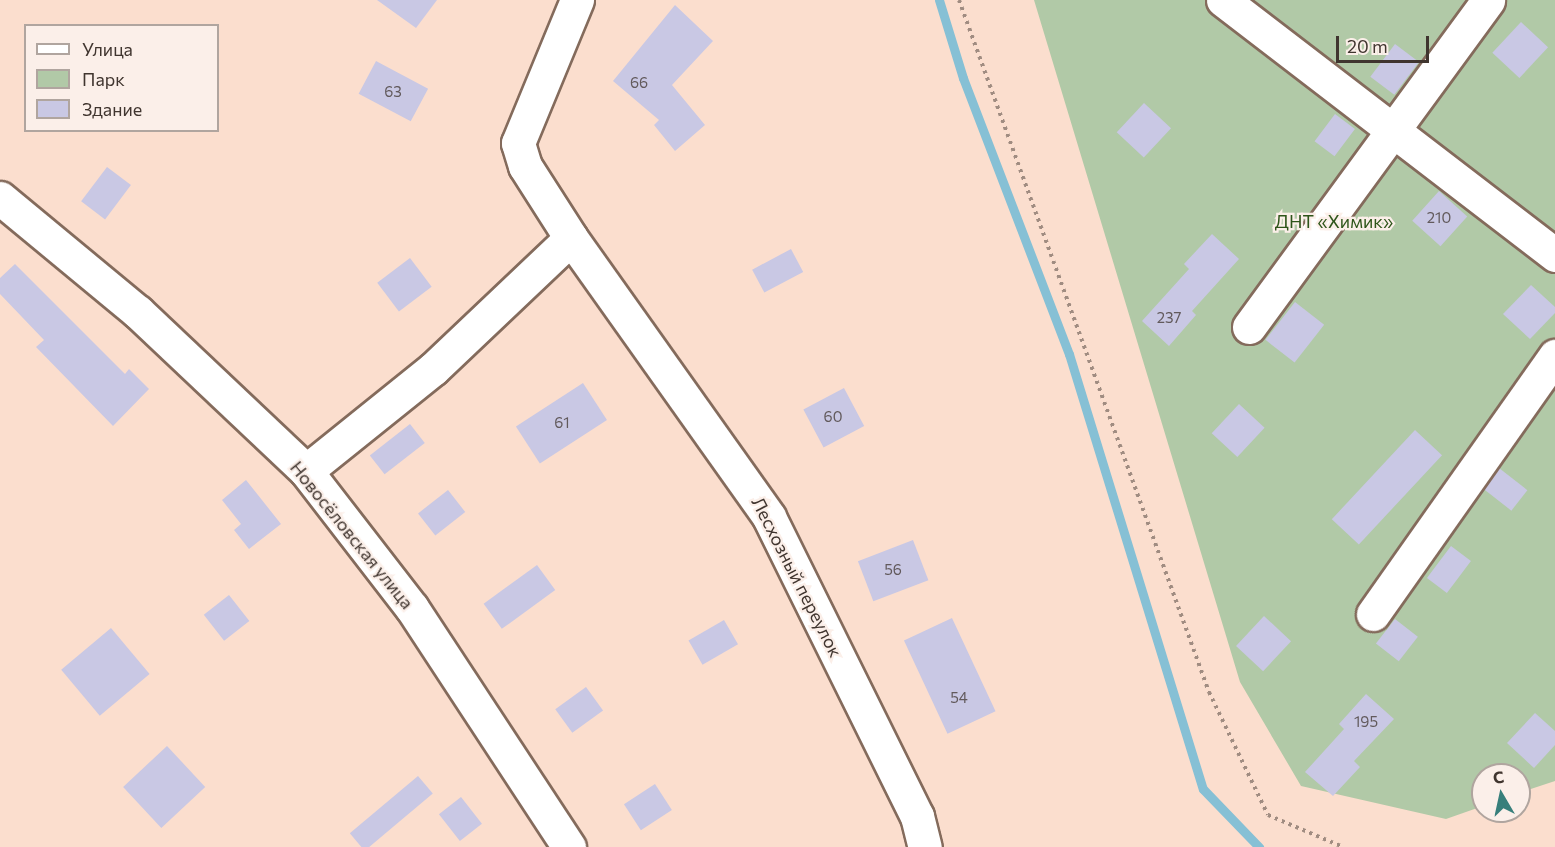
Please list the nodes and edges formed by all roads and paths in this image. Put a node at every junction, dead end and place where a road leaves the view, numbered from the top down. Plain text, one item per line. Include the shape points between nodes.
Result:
1 (577, 0) edge
2 (959, 0) edge
3 (1223, 0) edge
4 (1488, 0) edge
5 (1393, 133) junction
6 (0, 198) edge
7 (571, 238) junction
8 (1555, 255) edge
9 (1249, 327) dead end
10 (1555, 356) edge
11 (306, 471) junction
12 (1373, 614) dead end
13 (569, 847) edge
14 (925, 847) edge
15 (1343, 847) edge

1 - 7 street, Лесхозный переулок via 518,143 525,166
2 - 15 path via 1209,692 1268,815
3 - 5 street
4 - 5 street
5 - 8 street
5 - 9 street
6 - 11 street, Новосёловская улица via 138,312
7 - 11 street via 433,369
7 - 14 street, Лесхозный переулок via 769,517 917,816
10 - 12 street
11 - 13 street, Новосёловская улица via 412,608

